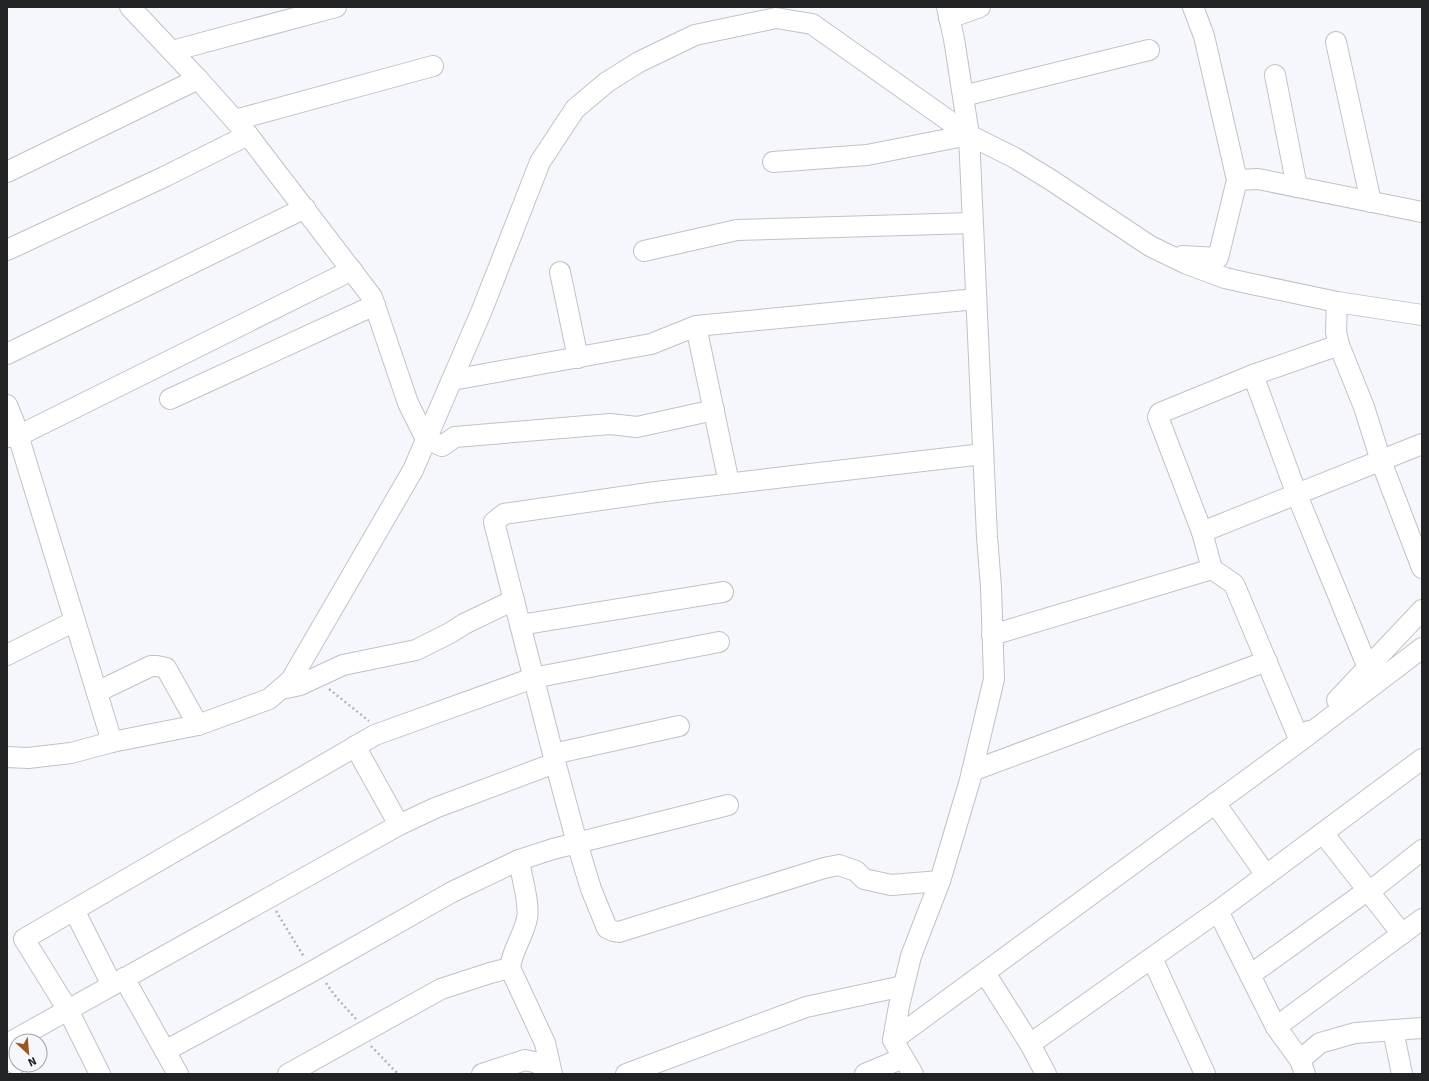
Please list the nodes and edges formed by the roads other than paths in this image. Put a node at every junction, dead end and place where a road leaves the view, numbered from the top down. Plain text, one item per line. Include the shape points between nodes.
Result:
1 (130, 7) edge
2 (336, 7) edge
3 (980, 7) edge
4 (1192, 7) edge
5 (948, 13) edge
6 (1336, 42) dead end
7 (1149, 50) dead end
8 (172, 52) junction
9 (433, 66) dead end
10 (1275, 75) dead end
11 (198, 79) junction
12 (963, 96) junction
13 (241, 127) junction
14 (969, 135) junction
15 (773, 162) dead end
16 (7, 172) edge
17 (1237, 180) junction
18 (1297, 187) junction
19 (1371, 202) junction
20 (305, 208) junction
21 (1422, 212) edge
22 (972, 223) junction
23 (7, 250) edge
24 (644, 251) dead end
25 (1170, 256) junction
26 (352, 270) junction
27 (560, 272) dead end
28 (976, 299) junction
29 (1337, 302) junction
30 (375, 305) junction
31 (1422, 315) edge
32 (696, 326) junction
33 (1339, 345) junction
34 (7, 354) edge
35 (578, 358) junction
36 (1253, 375) junction
37 (452, 380) junction
38 (170, 399) dead end
39 (7, 406) edge
40 (714, 410) junction
41 (12, 436) edge
42 (434, 442) junction
43 (1422, 444) edge
44 (983, 454) junction
45 (1380, 461) junction
46 (729, 483) junction
47 (1297, 495) junction
48 (1202, 532) junction
49 (1422, 568) edge
50 (1212, 569) junction
51 (723, 592) dead end
52 (514, 600) junction
53 (1416, 616) edge
54 (75, 621) junction
55 (520, 625) junction
56 (992, 635) junction
57 (719, 642) dead end
58 (1422, 648) edge
59 (7, 655) edge
60 (1267, 661) junction
61 (1368, 668) junction
62 (533, 678) junction
63 (282, 689) junction
64 (97, 692) junction
65 (198, 725) junction
66 (679, 726) dead end
67 (1300, 741) junction
68 (112, 742) junction
69 (356, 746) junction
70 (7, 757) edge
71 (554, 759) junction
72 (1422, 760) edge
73 (972, 771) junction
74 (1215, 803) junction
75 (728, 805) dead end
76 (399, 825) junction
77 (1323, 833) junction
78 (578, 843) junction
79 (1422, 850) edge
80 (519, 860) junction
81 (1266, 875) junction
82 (940, 881) junction
83 (1368, 891) junction
84 (74, 910) junction
85 (1218, 911) junction
86 (1422, 919) edge
87 (1402, 934) junction
88 (1152, 958) junction
89 (510, 968) junction
90 (985, 973) junction
91 (1250, 975) junction
92 (118, 981) junction
93 (904, 986) junction
94 (68, 1010) junction
95 (1276, 1027) junction
96 (1422, 1028) edge
97 (1393, 1030) junction
98 (893, 1040) junction
99 (7, 1044) edge
100 (1030, 1044) junction
101 (165, 1051) junction
102 (908, 1066) edge
103 (1302, 1067) edge
104 (100, 1074) edge
105 (178, 1074) edge
106 (288, 1074) edge
107 (482, 1074) edge
108 (548, 1074) edge
109 (552, 1074) edge
110 (626, 1074) edge
111 (865, 1074) edge
112 (1046, 1074) edge
113 (1205, 1074) edge
114 (1402, 1074) edge

1 - 8 street
2 - 8 street
3 - 5 street
4 - 17 street via 1204,36
5 - 12 street
6 - 19 street
7 - 12 street
8 - 11 street
9 - 13 street
10 - 18 street
11 - 13 street
11 - 16 street
12 - 14 street
13 - 20 street
13 - 23 street via 164,177
14 - 15 street via 867,155
14 - 22 street
14 - 25 street via 1015,158 1150,246
14 - 37 street via 812,24 776,18 695,35 632,66 606,82 575,109 540,162
17 - 18 street via 1258,179
17 - 25 street via 1218,258
18 - 19 street
19 - 21 street
20 - 26 street
20 - 34 street
22 - 24 street via 737,230
22 - 28 street
25 - 29 street via 1225,278
26 - 30 street
26 - 41 street
27 - 35 street
28 - 32 street
28 - 44 street
29 - 31 street
29 - 33 street via 1336,332
30 - 38 street
30 - 42 street via 408,403
32 - 35 street via 651,344
32 - 40 street
33 - 36 street
33 - 45 street via 1364,407
35 - 37 street
36 - 47 street
36 - 48 street via 1158,416
37 - 42 street
39 - 41 street
40 - 42 street via 637,427 610,424 455,437
40 - 46 street
41 - 54 street
42 - 63 street via 412,470 299,667
43 - 45 street
44 - 46 street
44 - 56 street
45 - 47 street
45 - 49 street
46 - 52 street via 504,514 494,522
47 - 48 street
47 - 61 street
48 - 50 street
50 - 56 street
50 - 60 street via 1234,584
51 - 55 street
52 - 55 street
52 - 63 street via 416,650 343,665 300,685
53 - 58 street
53 - 61 street
54 - 59 street
54 - 64 street
55 - 62 street
56 - 73 street via 994,679
57 - 62 street
58 - 67 street
60 - 67 street
60 - 73 street
61 - 67 street
62 - 69 street via 375,735
62 - 71 street
63 - 65 street via 269,699
64 - 65 street via 151,666 166,668
64 - 68 street
65 - 68 street
66 - 71 street
67 - 74 street
68 - 70 street via 70,753 28,758
69 - 76 street
69 - 84 street
71 - 76 street
71 - 78 street
72 - 77 street
73 - 82 street
74 - 81 street
74 - 90 street
75 - 78 street
76 - 92 street
77 - 81 street
77 - 83 street
78 - 80 street
78 - 82 street via 591,889 607,928 619,932 839,865 856,871 864,879 891,885
79 - 83 street
80 - 89 street via 527,918
80 - 101 street via 452,892
81 - 85 street
82 - 93 street via 911,956
83 - 87 street
83 - 91 street
84 - 92 street
84 - 94 street via 24,939
85 - 88 street
85 - 91 street
86 - 87 street
87 - 95 street
88 - 100 street
88 - 113 street
89 - 106 street via 441,989
89 - 109 street via 541,1031
90 - 98 street
90 - 100 street
91 - 95 street
92 - 94 street
92 - 101 street
93 - 98 street
93 - 110 street via 806,1007
94 - 99 street
94 - 104 street
95 - 103 street
96 - 97 street
97 - 103 street via 1355,1033 1320,1043
97 - 114 street
98 - 102 street
100 - 112 street
101 - 105 street
102 - 111 street
107 - 108 street via 525,1060 538,1063

